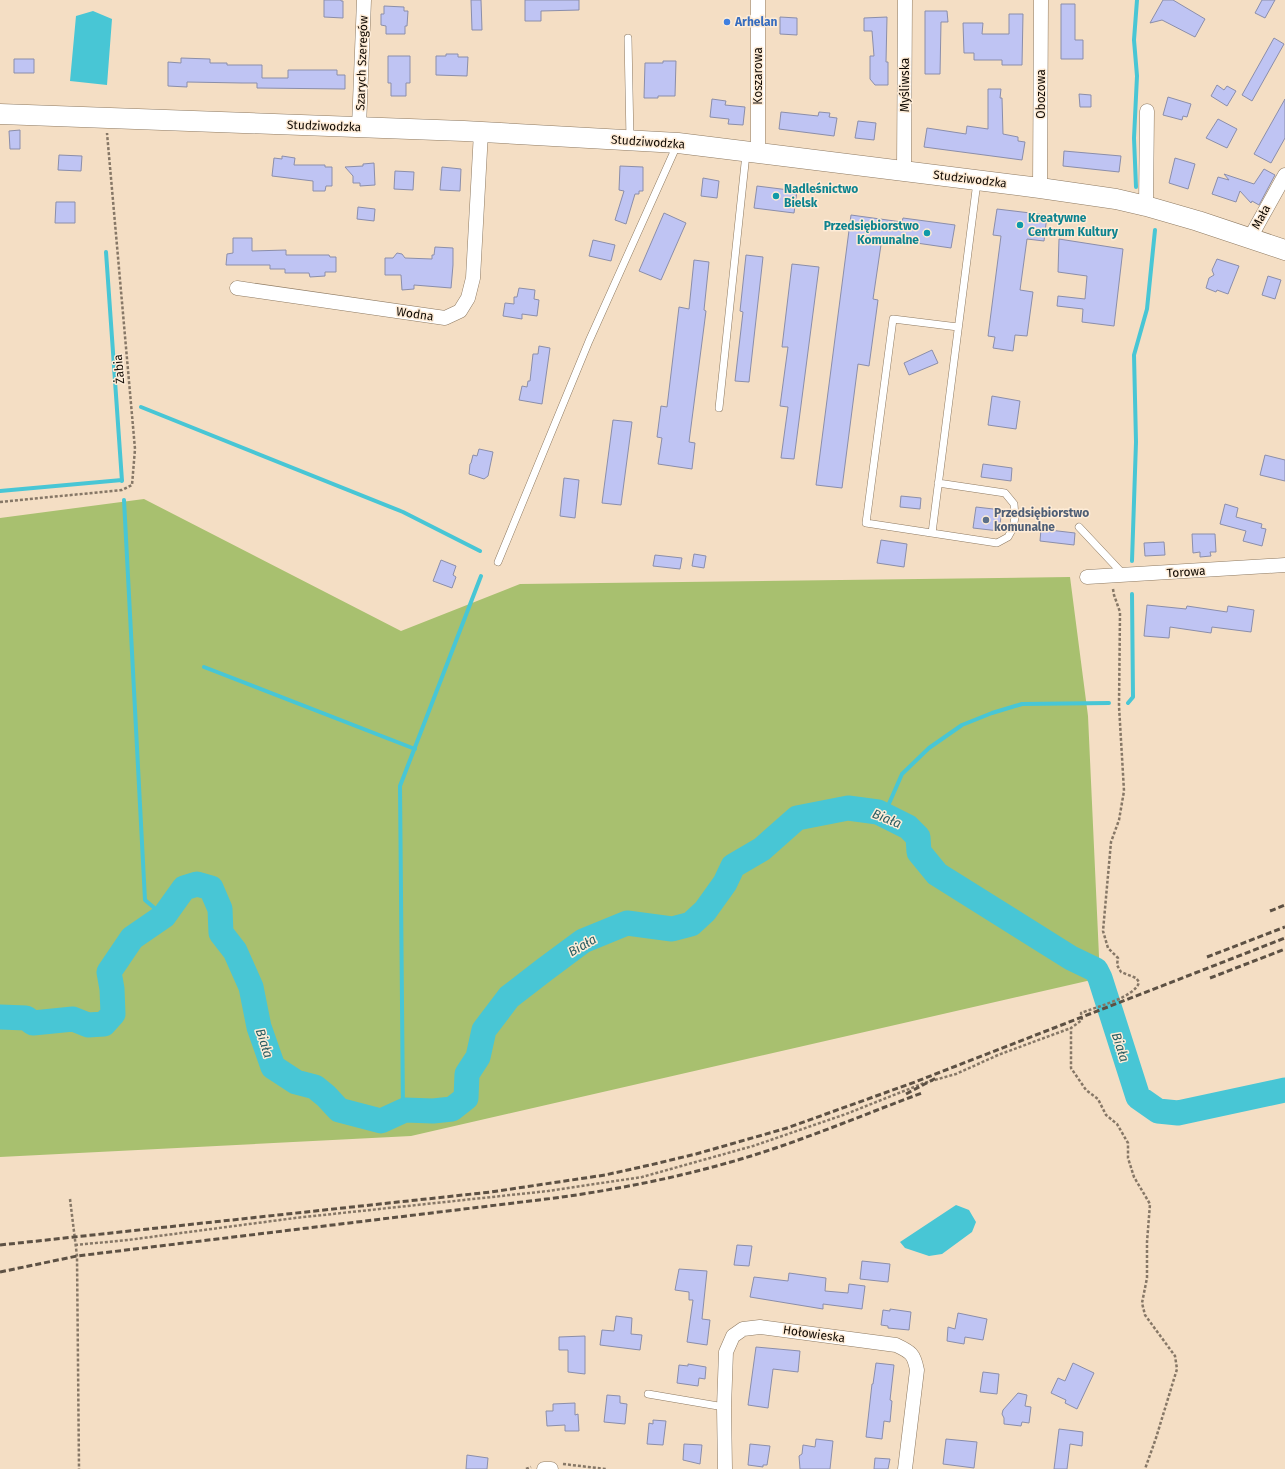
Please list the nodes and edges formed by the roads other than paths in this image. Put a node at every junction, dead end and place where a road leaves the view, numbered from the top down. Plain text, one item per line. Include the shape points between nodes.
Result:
1 (364, 0) edge
2 (758, 0) edge
3 (905, 0) edge
4 (1041, 0) edge
5 (628, 38) dead end
6 (1147, 111) dead end
7 (0, 114) edge
8 (359, 127) junction
9 (481, 132) junction
10 (630, 140) junction
11 (678, 143) junction
12 (752, 152) junction
13 (904, 171) junction
14 (1285, 175) edge
15 (977, 180) junction
16 (1040, 188) junction
17 (1146, 206) junction
18 (1250, 238) junction
19 (1285, 250) edge
20 (237, 288) dead end
21 (958, 327) junction
22 (718, 408) dead end
23 (938, 483) junction
24 (1079, 527) dead end
25 (932, 533) junction
26 (498, 562) dead end
27 (1285, 565) edge
28 (1118, 576) junction
29 (1087, 578) dead end
30 (648, 1394) dead end
31 (724, 1407) junction
32 (544, 1469) edge
33 (551, 1469) edge
34 (725, 1469) edge
35 (905, 1469) edge

1 - 8 street, Szarych Szeregów
2 - 12 street, Koszarowa
3 - 13 street, Myśliwska
4 - 16 street, Obozowa
5 - 10 lane
6 - 17 street
7 - 8 street, Studziwodzka
8 - 9 street, Studziwodzka
9 - 10 street, Studziwodzka
9 - 20 street, Wodna via 473,278 468,298 460,311 445,318
10 - 11 street, Studziwodzka
11 - 12 street, Studziwodzka
11 - 26 lane via 589,341
12 - 13 street, Studziwodzka
12 - 22 lane
13 - 15 street, Studziwodzka
14 - 18 street, Mała
15 - 16 street, Studziwodzka
15 - 21 lane
16 - 17 street, Studziwodzka
17 - 18 street, Studziwodzka
18 - 19 street, Studziwodzka
21 - 23 lane
21 - 25 lane via 893,319 868,507 866,523
23 - 25 lane
23 - 25 lane via 1005,493 1014,504 1014,528 1008,537 997,542
24 - 28 lane
27 - 28 street, Torowa
28 - 29 street, Torowa
30 - 31 lane
31 - 34 street, Hołowieska
31 - 35 street, Hołowieska via 726,1352 733,1336 743,1329 760,1327 896,1345 908,1350 915,1357 917,1370
32 - 33 street

